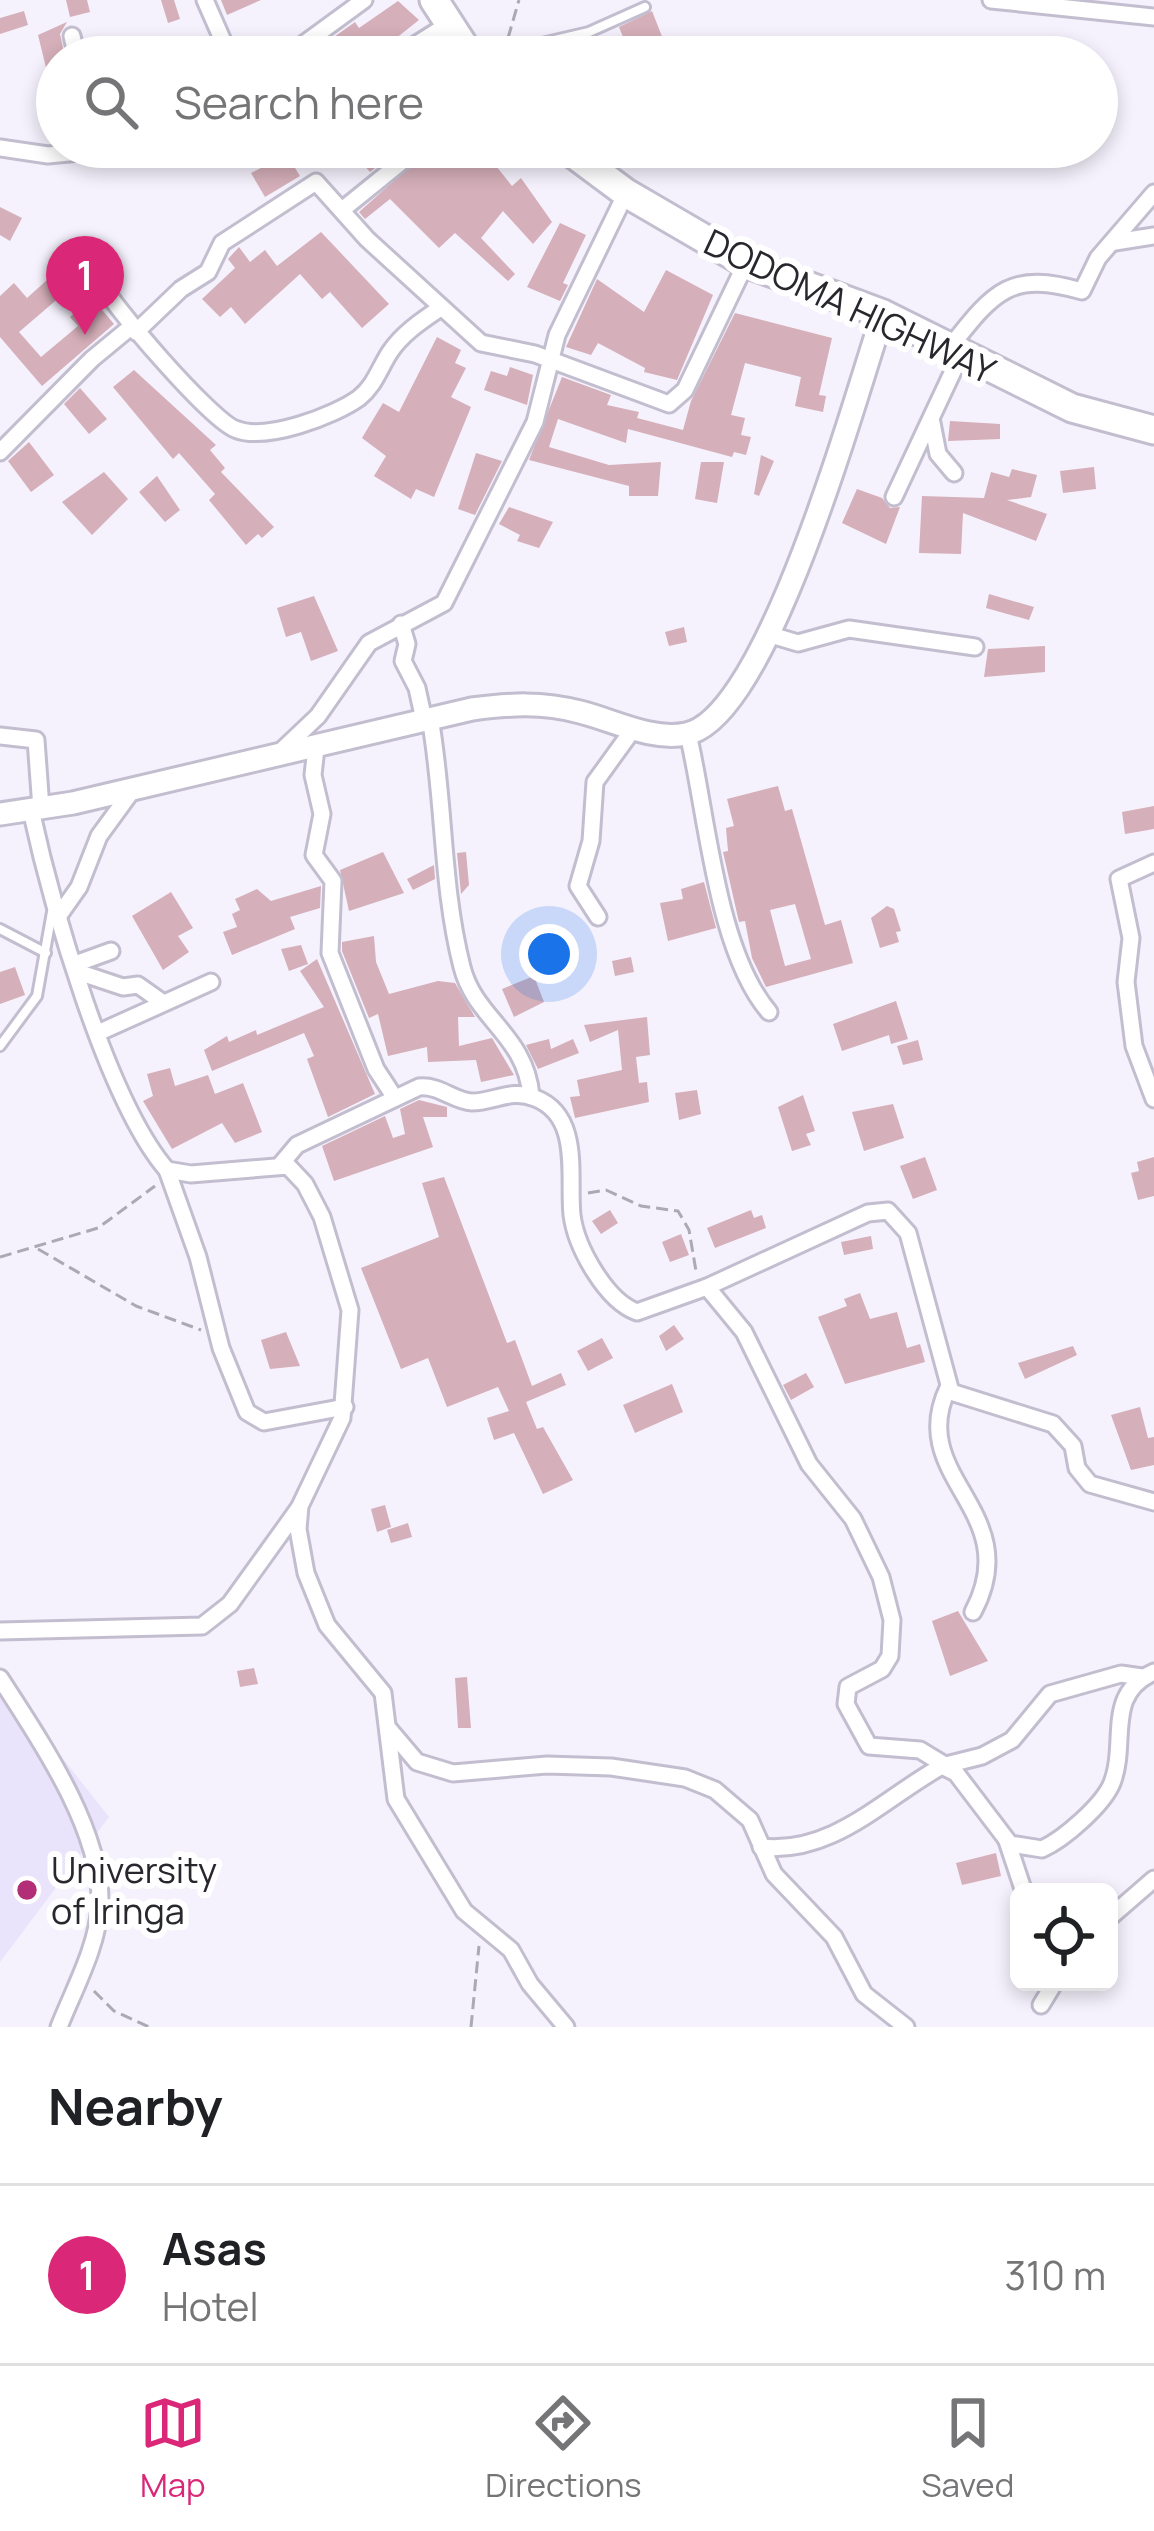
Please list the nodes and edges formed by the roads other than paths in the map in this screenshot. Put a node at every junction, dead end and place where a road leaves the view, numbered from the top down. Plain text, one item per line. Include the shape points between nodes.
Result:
1 (205, 0) edge
2 (364, 0) edge
3 (992, 0) edge
4 (645, 7) dead end
5 (441, 12) edge
6 (1154, 17) edge
7 (221, 36) edge
8 (315, 36) edge
9 (417, 36) edge
10 (574, 36) edge
11 (0, 148) edge
12 (36, 155) edge
13 (393, 168) edge
14 (592, 168) edge
15 (626, 193) junction
16 (1154, 193) edge
17 (342, 210) junction
18 (1154, 236) edge
19 (1114, 242) junction
20 (746, 263) junction
21 (98, 278) dead end
22 (439, 309) junction
23 (884, 314) junction
24 (134, 329) junction
25 (956, 349) junction
26 (550, 360) junction
27 (932, 419) junction
28 (1154, 430) edge
29 (0, 452) edge
30 (954, 473) dead end
31 (894, 497) dead end
32 (401, 624) junction
33 (771, 634) junction
34 (975, 647) dead end
35 (427, 719) junction
36 (634, 728) junction
37 (688, 734) junction
38 (0, 736) edge
39 (316, 748) junction
40 (279, 753) junction
41 (134, 788) junction
42 (36, 809) junction
43 (0, 814) edge
44 (1154, 863) edge
45 (57, 906) junction
46 (598, 917) dead end
47 (0, 929) edge
48 (111, 951) dead end
49 (46, 953) junction
50 (76, 968) junction
51 (211, 982) dead end
52 (162, 1002) junction
53 (769, 1012) dead end
54 (100, 1032) junction
55 (0, 1046) edge
56 (531, 1096) junction
57 (394, 1098) junction
58 (1154, 1099) edge
59 (281, 1164) junction
60 (167, 1175) junction
61 (706, 1288) junction
62 (948, 1388) junction
63 (345, 1407) junction
64 (1154, 1502) edge
65 (301, 1506) junction
66 (973, 1612) dead end
67 (0, 1630) edge
68 (1150, 1671) edge
69 (0, 1678) edge
70 (389, 1730) junction
71 (947, 1766) junction
72 (1007, 1841) junction
73 (761, 1847) junction
74 (1154, 1879) edge
75 (1021, 1883) edge
76 (1118, 1910) edge
77 (1050, 1991) edge
78 (1042, 2005) dead end
79 (59, 2027) edge
80 (566, 2027) edge
81 (906, 2027) edge

1 - 7 street
2 - 8 street
3 - 6 street
4 - 10 lane
5 - 9 street
11 - 12 street
13 - 17 street
14 - 15 highway, DODOMA HIGHWAY
15 - 20 highway, DODOMA HIGHWAY
15 - 26 street
16 - 19 street
17 - 22 street
17 - 24 street via 311,183 217,248 208,272
18 - 19 street
19 - 25 street via 1082,291 1034,279 1014,286 975,314
20 - 23 highway, DODOMA HIGHWAY
20 - 26 street via 685,390 671,403
21 - 24 street
22 - 24 street via 395,345 374,383 350,404 318,420 244,432 223,422
22 - 26 street via 481,344
23 - 25 highway, DODOMA HIGHWAY
23 - 33 street
24 - 29 street via 92,358
25 - 27 street
25 - 28 highway, DODOMA HIGHWAY via 1052,400
26 - 32 street via 536,422 444,603
27 - 30 street via 938,454
27 - 31 street
32 - 35 street via 403,661
32 - 40 street via 362,650 340,688
33 - 34 street via 798,643 849,629
33 - 37 street via 723,712
35 - 36 street via 525,702
35 - 39 street
35 - 56 street via 461,965 522,1054
36 - 37 street
36 - 46 street via 595,782 578,886
37 - 53 street via 739,956
38 - 42 street via 26,735 38,744
39 - 40 street
39 - 57 street via 322,818 314,855 333,881 330,953
40 - 41 street
41 - 42 street
41 - 45 street via 99,836 79,887
42 - 43 street
42 - 45 street
44 - 58 street via 1119,880 1131,938 1126,982 1134,1046
45 - 49 lane
45 - 50 street
47 - 49 lane
48 - 50 street
49 - 55 lane via 33,1006
50 - 52 street via 138,985
50 - 54 street
51 - 52 street
52 - 54 street
54 - 60 street
56 - 57 street via 468,1102 427,1086
56 - 61 street via 549,1106 564,1132 581,1242 622,1305 647,1311
57 - 59 street via 297,1145
59 - 60 street
59 - 63 street via 305,1184 348,1298
60 - 63 street via 242,1405 258,1420
61 - 62 street via 888,1211 908,1234
61 - 71 street via 744,1332 809,1465 853,1519 881,1577 892,1647 882,1669 848,1687 851,1717 869,1746 920,1750
62 - 64 street via 1053,1424 1090,1484
62 - 66 street via 939,1449 988,1543
63 - 65 street
65 - 67 street via 230,1604 202,1626
65 - 70 street via 300,1551 321,1614 373,1675
68 - 71 street via 1059,1690 1012,1740
68 - 72 street via 1124,1700 1108,1792 1053,1844 1029,1850
69 - 79 street via 91,1837 100,1906
70 - 73 street via 417,1762 453,1773 611,1767 699,1781 746,1815
70 - 80 street via 396,1799 474,1921 512,1950
71 - 72 street
71 - 73 street via 812,1843
72 - 75 street
73 - 81 street via 782,1887 841,1947 864,1994
74 - 76 street
77 - 78 street

